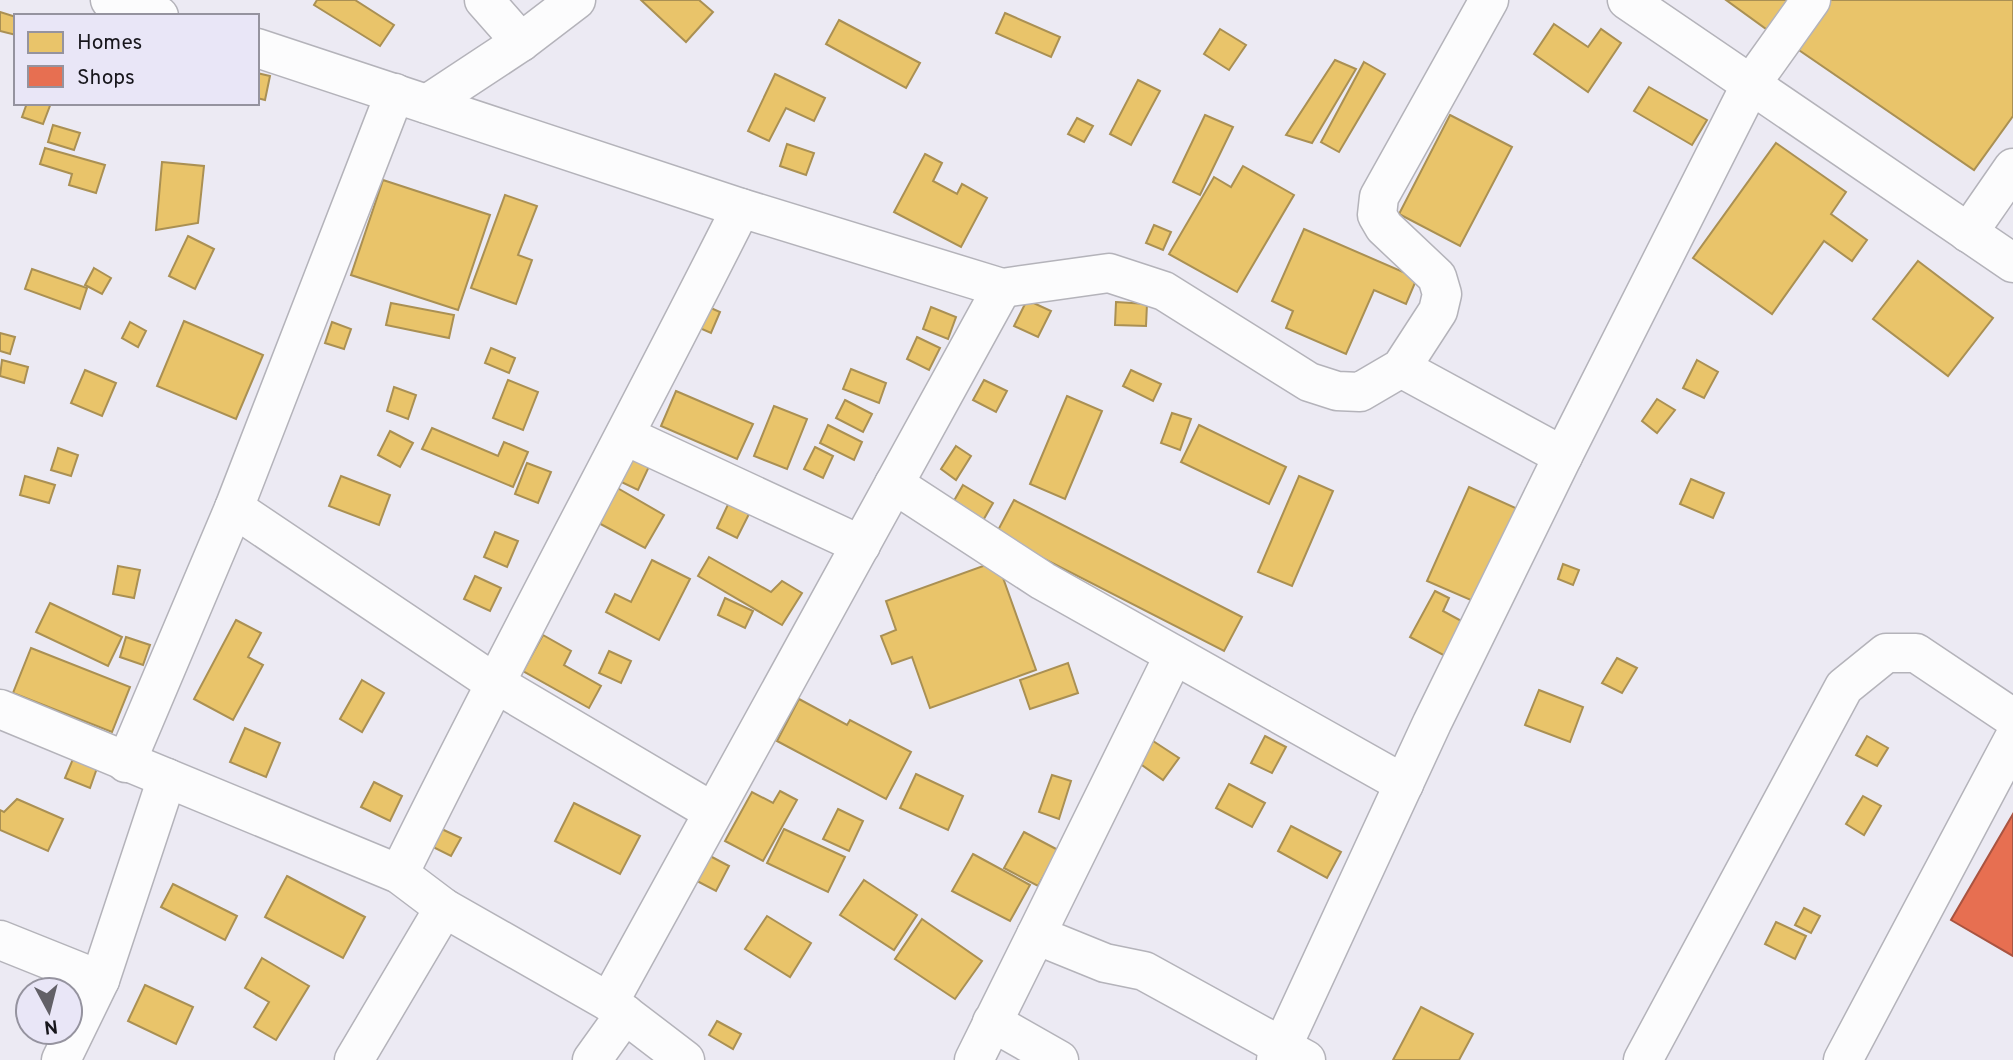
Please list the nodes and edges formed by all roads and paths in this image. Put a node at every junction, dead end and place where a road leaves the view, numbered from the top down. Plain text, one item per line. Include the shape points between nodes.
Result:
1 (110, 0) edge
2 (484, 0) edge
3 (576, 0) edge
4 (1489, 0) edge
5 (1627, 0) edge
6 (1811, 0) edge
7 (153, 14) edge
8 (521, 42) junction
9 (259, 49) edge
10 (1751, 84) junction
11 (411, 98) junction
12 (2013, 169) edge
13 (741, 208) junction
14 (1968, 233) junction
15 (2013, 263) edge
16 (1002, 288) junction
17 (1401, 368) junction
18 (626, 436) junction
19 (1563, 456) junction
20 (894, 484) junction
21 (234, 508) junction
22 (861, 545) junction
23 (1174, 655) junction
24 (493, 682) junction
25 (0, 709) edge
26 (2013, 718) edge
27 (2013, 740) edge
28 (126, 763) junction
29 (167, 778) junction
30 (1404, 784) junction
31 (713, 812) junction
32 (399, 874) junction
33 (444, 908) junction
34 (1036, 935) junction
35 (0, 940) edge
36 (100, 980) junction
37 (617, 1008) junction
38 (992, 1023) junction
39 (1288, 1056) edge
40 (61, 1060) edge
41 (354, 1060) edge
42 (592, 1060) edge
43 (685, 1060) edge
44 (974, 1060) edge
45 (1059, 1060) edge
46 (1643, 1060) edge
47 (1843, 1060) edge

1 - 7 street
2 - 8 street
3 - 8 street
4 - 17 street via 1379,197 1377,215 1384,227 1437,277 1443,294 1438,311
5 - 10 street
6 - 10 street
8 - 11 street
9 - 11 street
10 - 14 street
10 - 19 street
11 - 13 street
11 - 21 street
12 - 14 street
13 - 16 street
13 - 18 street
14 - 15 street
16 - 17 street via 1110,273 1164,291 1309,382 1360,392
16 - 20 street
17 - 19 street
18 - 22 street
18 - 24 street
19 - 30 street
20 - 22 street
20 - 23 street via 1043,581
21 - 24 street
21 - 28 street
22 - 31 street
23 - 30 street
23 - 34 street
24 - 31 street
24 - 32 street
25 - 28 street
26 - 46 street via 1916,653 1886,653 1844,687
27 - 47 street
28 - 29 street
29 - 32 street
29 - 36 street
30 - 39 street
31 - 37 street
32 - 33 street
33 - 37 street
33 - 41 street
34 - 38 street
34 - 39 street via 1105,963 1144,971
35 - 36 street
36 - 40 street
37 - 42 street
37 - 43 street
38 - 44 street
38 - 45 street

